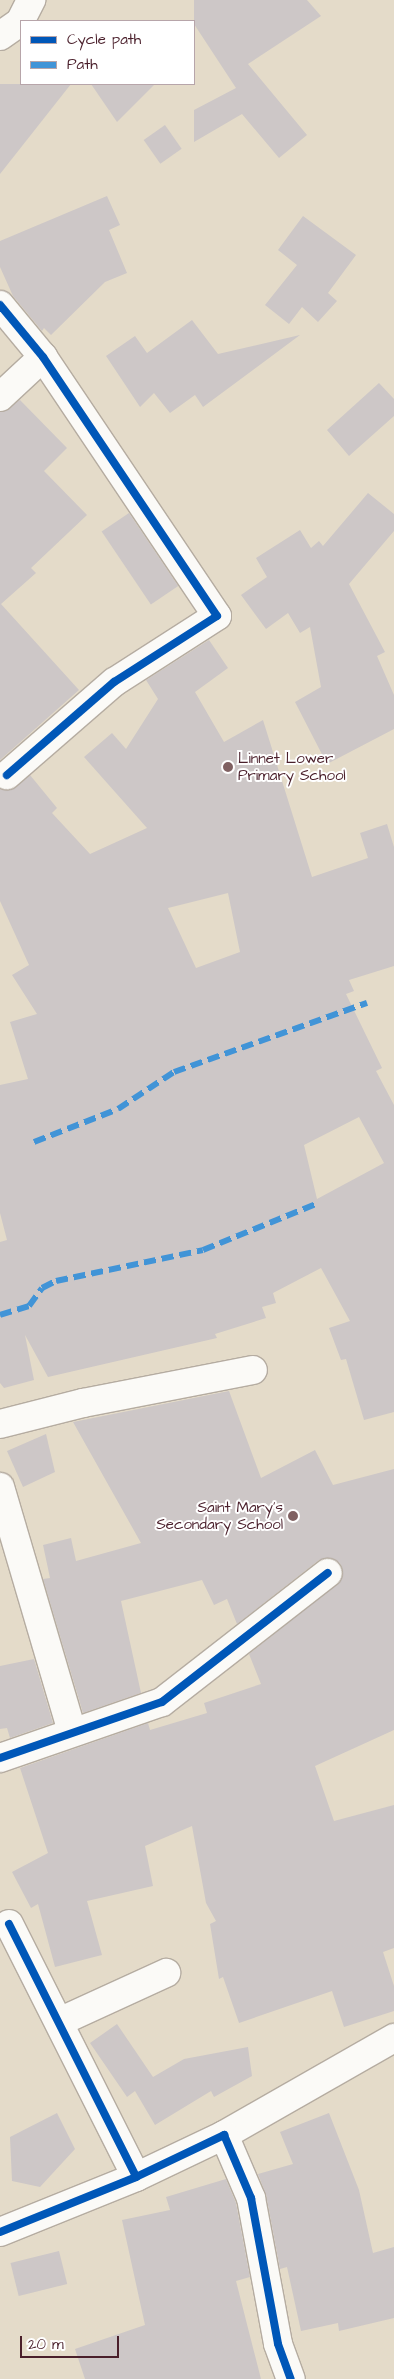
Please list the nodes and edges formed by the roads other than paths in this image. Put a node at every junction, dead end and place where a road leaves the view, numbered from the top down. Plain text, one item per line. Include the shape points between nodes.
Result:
1 (30, 0) edge
2 (21, 20) edge
3 (20, 22) edge
4 (0, 36) edge
5 (0, 305) edge
6 (43, 357) junction
7 (0, 397) edge
8 (8, 775) dead end
9 (253, 1370) dead end
10 (0, 1424) edge
11 (0, 1487) edge
12 (328, 1573) dead end
13 (72, 1732) junction
14 (0, 1758) edge
15 (9, 1924) dead end
16 (166, 1973) dead end
17 (59, 2022) junction
18 (394, 2038) edge
19 (224, 2135) junction
20 (136, 2177) junction
21 (0, 2232) edge
22 (291, 2379) edge

1 - 2 street
3 - 4 street
5 - 6 street
6 - 7 street
6 - 8 street via 217,616 114,682
9 - 10 street via 83,1403
11 - 13 street
12 - 13 street via 286,1609 162,1702
13 - 14 street
15 - 17 street
16 - 17 street
17 - 20 street
18 - 19 street
19 - 20 street
19 - 22 street via 251,2198 278,2344
20 - 21 street

